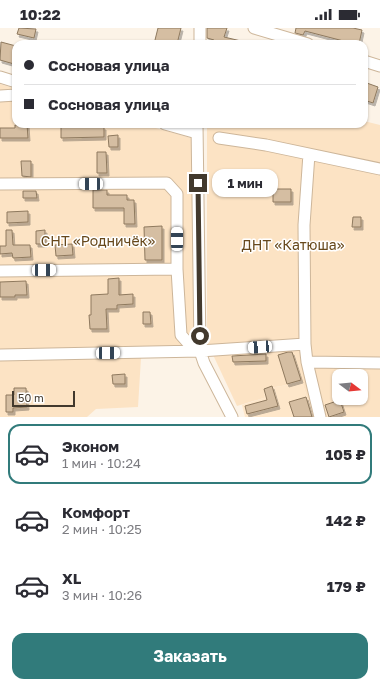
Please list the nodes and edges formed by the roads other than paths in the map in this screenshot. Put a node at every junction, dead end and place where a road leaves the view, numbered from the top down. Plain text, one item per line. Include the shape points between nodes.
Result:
1 (200, 28) edge
2 (254, 28) edge
3 (200, 40) edge
4 (294, 40) edge
5 (368, 62) edge
6 (380, 66) edge
7 (0, 77) edge
8 (12, 81) edge
9 (12, 95) edge
10 (0, 96) edge
11 (197, 129) edge
12 (219, 138) dead end
13 (309, 154) junction
14 (380, 169) edge
15 (0, 184) edge
16 (177, 269) junction
17 (0, 271) edge
18 (304, 344) junction
19 (200, 351) junction
20 (0, 354) edge
21 (307, 362) junction
22 (380, 363) edge
23 (232, 417) edge
24 (320, 417) edge

1 - 3 street
2 - 4 street
5 - 6 street
7 - 8 street
9 - 10 street
11 - 19 street
12 - 13 street
13 - 14 street
13 - 18 street via 304,224
15 - 16 street via 167,183 177,194
16 - 17 street
16 - 19 street via 181,335
18 - 19 street
18 - 21 street
19 - 20 street
19 - 23 street
21 - 22 street
21 - 24 street

